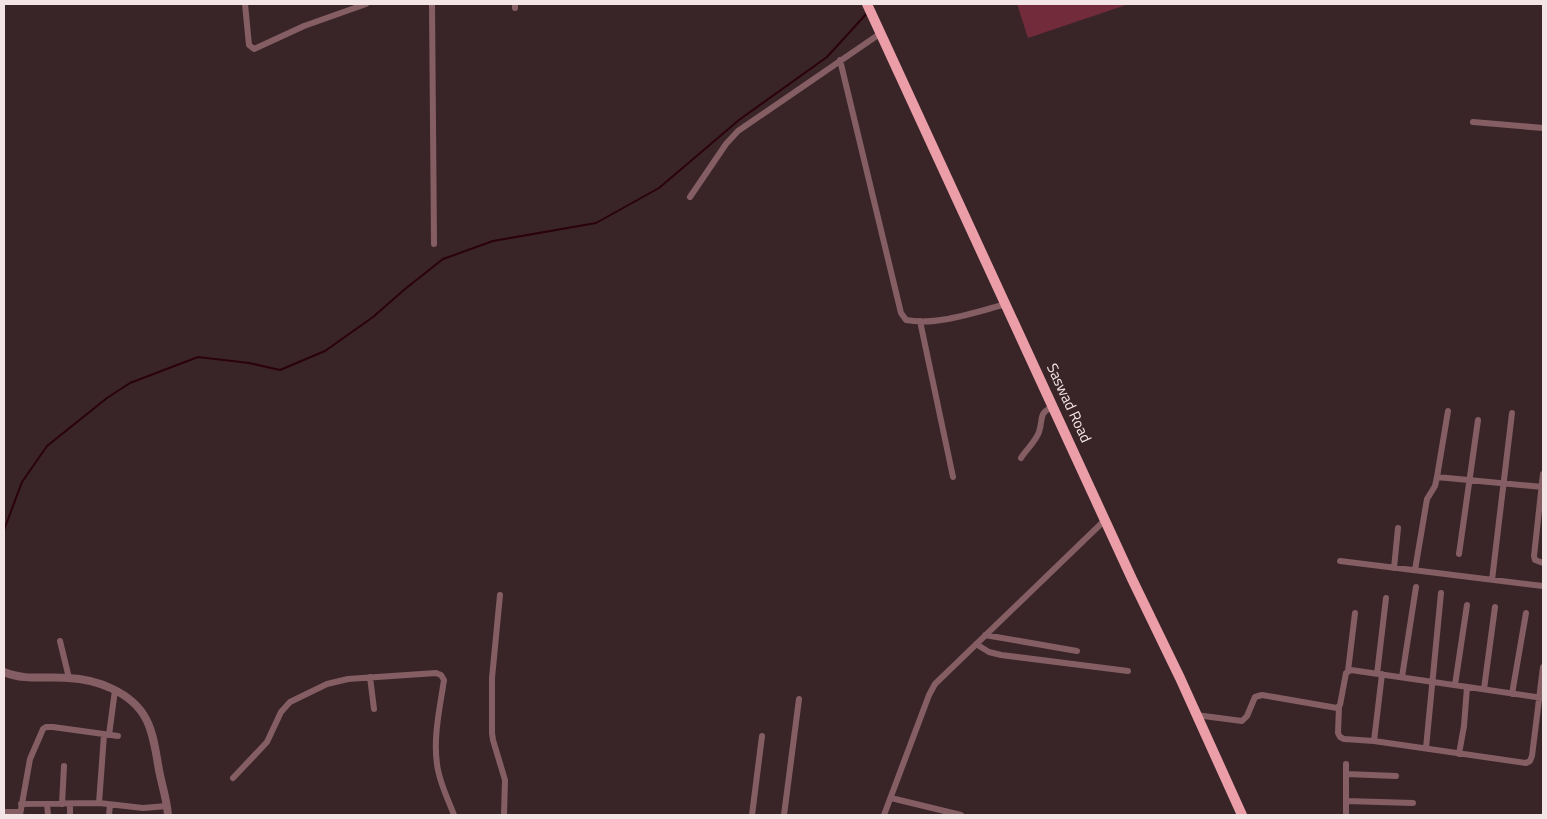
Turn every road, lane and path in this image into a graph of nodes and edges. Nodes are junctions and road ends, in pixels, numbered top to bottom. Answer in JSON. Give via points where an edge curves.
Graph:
{"nodes":[{"id":1,"x":245,"y":4,"type":"edge"},
{"id":2,"x":362,"y":4,"type":"edge"},
{"id":3,"x":432,"y":4,"type":"edge"},
{"id":4,"x":868,"y":4,"type":"edge"},
{"id":5,"x":882,"y":32,"type":"junction"},
{"id":6,"x":840,"y":60,"type":"junction"},
{"id":7,"x":1473,"y":122,"type":"dead end"},
{"id":8,"x":1543,"y":128,"type":"edge"},
{"id":9,"x":690,"y":197,"type":"dead end"},
{"id":10,"x":434,"y":244,"type":"dead end"},
{"id":11,"x":1006,"y":304,"type":"junction"},
{"id":12,"x":920,"y":321,"type":"junction"},
{"id":13,"x":1054,"y":406,"type":"junction"},
{"id":14,"x":1448,"y":411,"type":"dead end"},
{"id":15,"x":1512,"y":413,"type":"dead end"},
{"id":16,"x":1478,"y":420,"type":"dead end"},
{"id":17,"x":1021,"y":458,"type":"dead end"},
{"id":18,"x":1543,"y":474,"type":"edge"},
{"id":19,"x":953,"y":477,"type":"dead end"},
{"id":20,"x":1437,"y":477,"type":"junction"},
{"id":21,"x":1470,"y":481,"type":"junction"},
{"id":22,"x":1503,"y":484,"type":"junction"},
{"id":23,"x":1542,"y":487,"type":"edge"},
{"id":24,"x":1106,"y":519,"type":"junction"},
{"id":25,"x":1398,"y":528,"type":"dead end"},
{"id":26,"x":1460,"y":554,"type":"dead end"},
{"id":27,"x":1340,"y":561,"type":"dead end"},
{"id":28,"x":1543,"y":563,"type":"edge"},
{"id":29,"x":1394,"y":568,"type":"junction"},
{"id":30,"x":1415,"y":570,"type":"junction"},
{"id":31,"x":1492,"y":580,"type":"junction"},
{"id":32,"x":1543,"y":586,"type":"edge"},
{"id":33,"x":1416,"y":587,"type":"dead end"},
{"id":34,"x":1441,"y":593,"type":"dead end"},
{"id":35,"x":500,"y":595,"type":"dead end"},
{"id":36,"x":1386,"y":598,"type":"dead end"},
{"id":37,"x":1467,"y":605,"type":"dead end"},
{"id":38,"x":1495,"y":607,"type":"dead end"},
{"id":39,"x":1355,"y":613,"type":"dead end"},
{"id":40,"x":1526,"y":613,"type":"dead end"},
{"id":41,"x":986,"y":635,"type":"junction"},
{"id":42,"x":60,"y":641,"type":"dead end"},
{"id":43,"x":976,"y":644,"type":"junction"},
{"id":44,"x":1077,"y":651,"type":"dead end"},
{"id":45,"x":1543,"y":667,"type":"edge"},
{"id":46,"x":1128,"y":671,"type":"dead end"},
{"id":47,"x":1348,"y":671,"type":"junction"},
{"id":48,"x":4,"y":672,"type":"edge"},
{"id":49,"x":1379,"y":674,"type":"junction"},
{"id":50,"x":370,"y":677,"type":"junction"},
{"id":51,"x":1402,"y":677,"type":"junction"},
{"id":52,"x":69,"y":678,"type":"junction"},
{"id":53,"x":1433,"y":682,"type":"junction"},
{"id":54,"x":1455,"y":685,"type":"junction"},
{"id":55,"x":1468,"y":687,"type":"junction"},
{"id":56,"x":115,"y":690,"type":"junction"},
{"id":57,"x":1484,"y":690,"type":"junction"},
{"id":58,"x":1512,"y":694,"type":"junction"},
{"id":59,"x":1541,"y":698,"type":"edge"},
{"id":60,"x":799,"y":699,"type":"dead end"},
{"id":61,"x":1339,"y":707,"type":"junction"},
{"id":62,"x":374,"y":709,"type":"dead end"},
{"id":63,"x":1196,"y":715,"type":"junction"},
{"id":64,"x":106,"y":735,"type":"junction"},
{"id":65,"x":118,"y":736,"type":"dead end"},
{"id":66,"x":762,"y":736,"type":"dead end"},
{"id":67,"x":1374,"y":741,"type":"junction"},
{"id":68,"x":1426,"y":748,"type":"junction"},
{"id":69,"x":1459,"y":754,"type":"junction"},
{"id":70,"x":1346,"y":764,"type":"dead end"},
{"id":71,"x":64,"y":766,"type":"dead end"},
{"id":72,"x":1346,"y":774,"type":"junction"},
{"id":73,"x":1396,"y":776,"type":"dead end"},
{"id":74,"x":233,"y":778,"type":"dead end"},
{"id":75,"x":891,"y":798,"type":"junction"},
{"id":76,"x":1346,"y":801,"type":"junction"},
{"id":77,"x":99,"y":803,"type":"junction"},
{"id":78,"x":1413,"y":803,"type":"dead end"},
{"id":79,"x":21,"y":804,"type":"junction"},
{"id":80,"x":47,"y":804,"type":"junction"},
{"id":81,"x":62,"y":804,"type":"junction"},
{"id":82,"x":70,"y":804,"type":"junction"},
{"id":83,"x":110,"y":805,"type":"junction"},
{"id":84,"x":168,"y":806,"type":"junction"},
{"id":85,"x":4,"y":812,"type":"edge"},
{"id":86,"x":20,"y":814,"type":"edge"},
{"id":87,"x":48,"y":815,"type":"edge"},
{"id":88,"x":70,"y":815,"type":"edge"},
{"id":89,"x":109,"y":815,"type":"edge"},
{"id":90,"x":168,"y":815,"type":"edge"},
{"id":91,"x":454,"y":815,"type":"edge"},
{"id":92,"x":504,"y":815,"type":"edge"},
{"id":93,"x":752,"y":815,"type":"edge"},
{"id":94,"x":784,"y":815,"type":"edge"},
{"id":95,"x":884,"y":815,"type":"edge"},
{"id":96,"x":957,"y":815,"type":"edge"},
{"id":97,"x":1242,"y":815,"type":"edge"},
{"id":98,"x":1346,"y":815,"type":"edge"}],
"edges":[{"from":1,"to":2,"type":"street","via":[[247,36],[249,45],[254,49]]},
{"from":3,"to":10,"type":"street"},
{"from":4,"to":5,"type":"highway","name":"Saswad Road"},
{"from":5,"to":6,"type":"street"},
{"from":5,"to":11,"type":"highway","name":"Saswad Road"},
{"from":6,"to":9,"type":"street","via":[[738,131]]},
{"from":6,"to":12,"type":"street","via":[[901,314],[906,320]]},
{"from":7,"to":8,"type":"street"},
{"from":11,"to":12,"type":"street","via":[[968,315]]},
{"from":11,"to":13,"type":"highway","name":"Saswad Road"},
{"from":12,"to":19,"type":"street"},
{"from":13,"to":17,"type":"street","via":[[1042,414],[1039,432]]},
{"from":13,"to":24,"type":"highway","name":"Saswad Road"},
{"from":14,"to":20,"type":"street"},
{"from":15,"to":22,"type":"street"},
{"from":16,"to":21,"type":"street"},
{"from":18,"to":23,"type":"street"},
{"from":20,"to":21,"type":"street"},
{"from":20,"to":30,"type":"street","via":[[1427,499]]},
{"from":21,"to":22,"type":"street"},
{"from":21,"to":26,"type":"street"},
{"from":22,"to":23,"type":"street"},
{"from":22,"to":31,"type":"street"},
{"from":23,"to":28,"type":"street","via":[[1534,556],[1535,560]]},
{"from":24,"to":41,"type":"street"},
{"from":24,"to":63,"type":"highway","name":"Saswad Road"},
{"from":25,"to":29,"type":"street"},
{"from":27,"to":29,"type":"street"},
{"from":29,"to":30,"type":"street"},
{"from":30,"to":31,"type":"street"},
{"from":31,"to":32,"type":"street"},
{"from":33,"to":51,"type":"street"},
{"from":34,"to":53,"type":"street"},
{"from":35,"to":92,"type":"street","via":[[492,678],[492,733],[505,780]]},
{"from":36,"to":49,"type":"street"},
{"from":37,"to":54,"type":"street"},
{"from":38,"to":57,"type":"street"},
{"from":39,"to":47,"type":"street"},
{"from":40,"to":58,"type":"street"},
{"from":41,"to":43,"type":"street"},
{"from":41,"to":44,"type":"street"},
{"from":42,"to":52,"type":"street"},
{"from":43,"to":46,"type":"street","via":[[1002,655]]},
{"from":43,"to":75,"type":"street","via":[[935,684]]},
{"from":45,"to":59,"type":"street"},
{"from":47,"to":49,"type":"street"},
{"from":47,"to":61,"type":"street"},
{"from":48,"to":52,"type":"street","via":[[27,678]]},
{"from":49,"to":51,"type":"street"},
{"from":49,"to":67,"type":"street"},
{"from":50,"to":62,"type":"street"},
{"from":50,"to":74,"type":"street","via":[[348,678],[327,684],[290,702],[281,712],[267,742]]},
{"from":50,"to":91,"type":"street","via":[[418,673],[441,675],[444,680],[436,763]]},
{"from":51,"to":53,"type":"street"},
{"from":52,"to":56,"type":"street"},
{"from":53,"to":54,"type":"street"},
{"from":53,"to":68,"type":"street"},
{"from":54,"to":55,"type":"street"},
{"from":55,"to":57,"type":"street"},
{"from":55,"to":69,"type":"street"},
{"from":56,"to":64,"type":"street"},
{"from":56,"to":84,"type":"street","via":[[140,709],[147,720]]},
{"from":57,"to":58,"type":"street"},
{"from":58,"to":59,"type":"street"},
{"from":59,"to":69,"type":"street","via":[[1530,761],[1519,763]]},
{"from":60,"to":94,"type":"street"},
{"from":61,"to":63,"type":"street","via":[[1262,695],[1255,697],[1242,721]]},
{"from":61,"to":67,"type":"street","via":[[1340,737]]},
{"from":63,"to":97,"type":"highway","name":"Saswad Road"},
{"from":64,"to":65,"type":"street"},
{"from":64,"to":77,"type":"street"},
{"from":64,"to":79,"type":"street","via":[[46,727],[30,759]]},
{"from":66,"to":93,"type":"street"},
{"from":67,"to":68,"type":"street"},
{"from":68,"to":69,"type":"street"},
{"from":70,"to":72,"type":"street"},
{"from":71,"to":81,"type":"street"},
{"from":72,"to":73,"type":"street"},
{"from":72,"to":76,"type":"street"},
{"from":75,"to":95,"type":"street"},
{"from":75,"to":96,"type":"street"},
{"from":76,"to":78,"type":"street"},
{"from":76,"to":98,"type":"street"},
{"from":77,"to":82,"type":"street"},
{"from":77,"to":83,"type":"street"},
{"from":79,"to":80,"type":"street"},
{"from":79,"to":86,"type":"street"},
{"from":80,"to":81,"type":"street"},
{"from":80,"to":87,"type":"street"},
{"from":81,"to":82,"type":"street"},
{"from":82,"to":88,"type":"street"},
{"from":83,"to":84,"type":"street"},
{"from":83,"to":89,"type":"street"},
{"from":84,"to":90,"type":"street"},
{"from":85,"to":86,"type":"street"}]}
